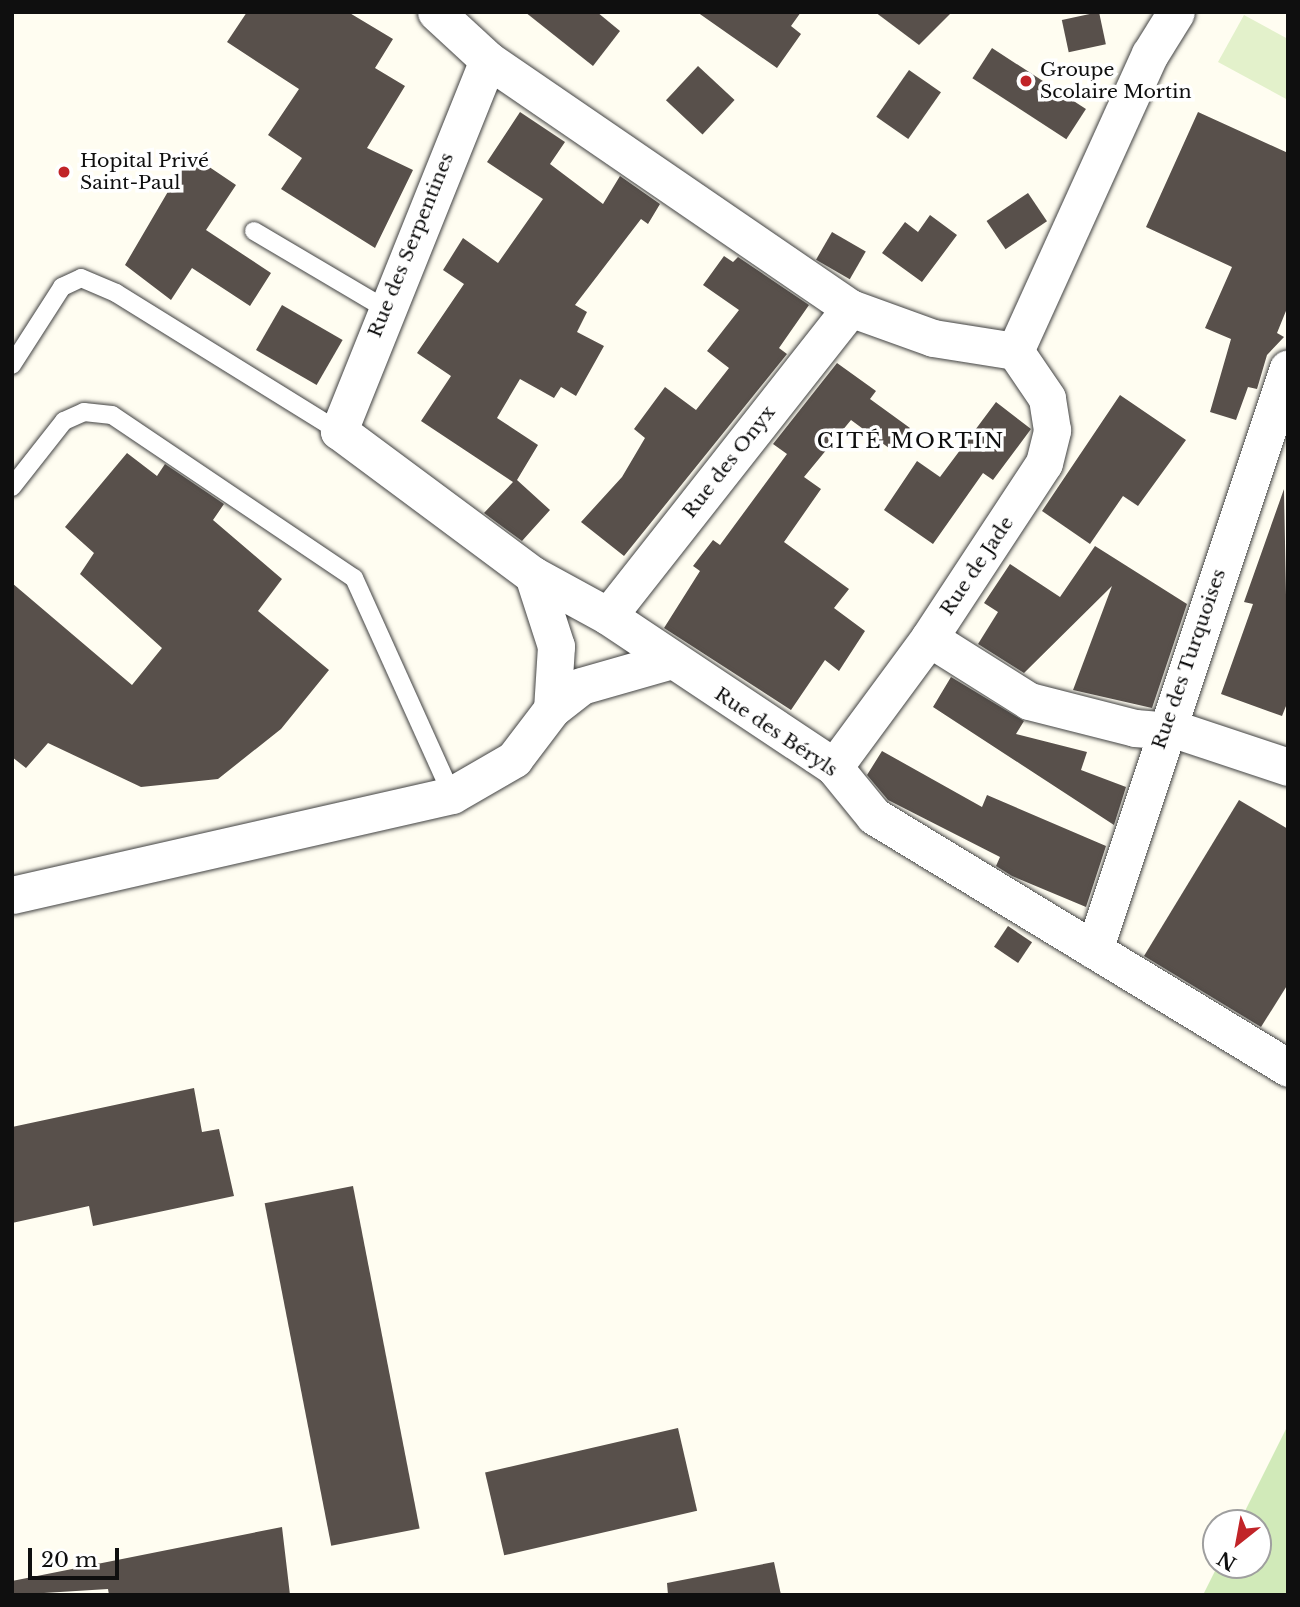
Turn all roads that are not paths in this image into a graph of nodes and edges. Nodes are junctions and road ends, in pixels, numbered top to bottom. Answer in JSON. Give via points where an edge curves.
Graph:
{"nodes":[{"id":1,"x":436,"y":12,"type":"edge"},
{"id":2,"x":1166,"y":16,"type":"edge"},
{"id":3,"x":488,"y":60,"type":"junction"},
{"id":4,"x":254,"y":231,"type":"dead end"},
{"id":5,"x":384,"y":308,"type":"junction"},
{"id":6,"x":850,"y":308,"type":"junction"},
{"id":7,"x":1015,"y":351,"type":"junction"},
{"id":8,"x":12,"y":365,"type":"edge"},
{"id":9,"x":1288,"y":368,"type":"edge"},
{"id":10,"x":339,"y":431,"type":"junction"},
{"id":11,"x":12,"y":487,"type":"edge"},
{"id":12,"x":533,"y":575,"type":"junction"},
{"id":13,"x":608,"y":615,"type":"junction"},
{"id":14,"x":929,"y":638,"type":"junction"},
{"id":15,"x":669,"y":661,"type":"junction"},
{"id":16,"x":552,"y":709,"type":"junction"},
{"id":17,"x":1164,"y":730,"type":"junction"},
{"id":18,"x":834,"y":767,"type":"junction"},
{"id":19,"x":1288,"y":767,"type":"edge"},
{"id":20,"x":452,"y":795,"type":"junction"},
{"id":21,"x":12,"y":895,"type":"edge"},
{"id":22,"x":1094,"y":950,"type":"junction"},
{"id":23,"x":1288,"y":1068,"type":"edge"}],
"edges":[{"from":1,"to":3,"type":"street"},
{"from":2,"to":7,"type":"street"},
{"from":3,"to":5,"type":"street","name":"Rue des Serpentines"},
{"from":3,"to":6,"type":"street"},
{"from":4,"to":5,"type":"lane"},
{"from":5,"to":10,"type":"street","name":"Rue des Serpentines"},
{"from":6,"to":7,"type":"street","via":[[933,338]]},
{"from":6,"to":13,"type":"street","name":"Rue des Onyx"},
{"from":7,"to":14,"type":"street","name":"Rue de Jade","via":[[1046,398],[1050,446],[1036,477]]},
{"from":8,"to":10,"type":"lane","via":[[62,287],[81,278],[116,293]]},
{"from":9,"to":17,"type":"street","name":"Rue des Turquoises"},
{"from":10,"to":12,"type":"street","name":"Rue des Béryls"},
{"from":11,"to":20,"type":"lane","via":[[64,421],[84,412],[112,415],[354,578]]},
{"from":12,"to":13,"type":"street","name":"Rue des Béryls"},
{"from":12,"to":16,"type":"street","via":[[556,646]]},
{"from":13,"to":15,"type":"street","name":"Rue des Béryls"},
{"from":14,"to":17,"type":"street","via":[[1029,701]]},
{"from":14,"to":18,"type":"street","name":"Rue de Jade"},
{"from":15,"to":16,"type":"street","via":[[581,686]]},
{"from":15,"to":18,"type":"street","name":"Rue des Béryls"},
{"from":16,"to":20,"type":"street","via":[[514,759]]},
{"from":17,"to":19,"type":"street"},
{"from":17,"to":22,"type":"street","name":"Rue des Turquoises"},
{"from":18,"to":22,"type":"street","name":"Rue des Béryls","via":[[874,816]]},
{"from":20,"to":21,"type":"street"},
{"from":22,"to":23,"type":"street","name":"Rue des Béryls"}]}
